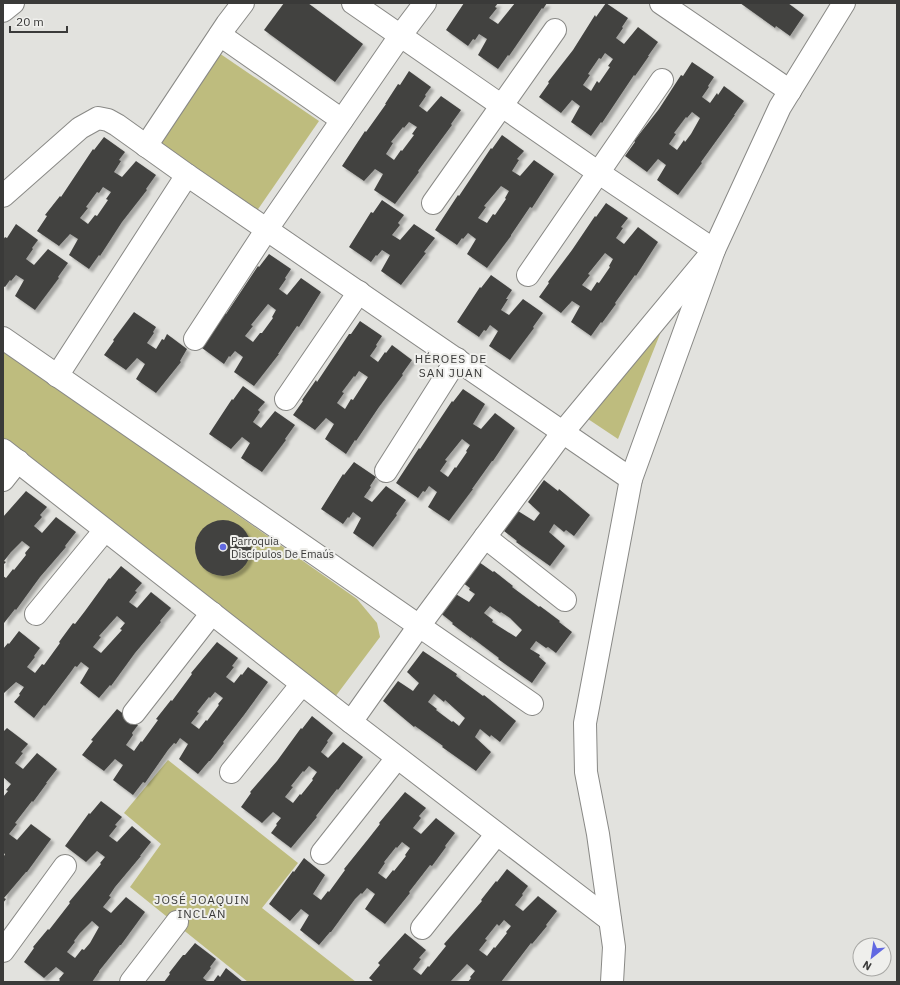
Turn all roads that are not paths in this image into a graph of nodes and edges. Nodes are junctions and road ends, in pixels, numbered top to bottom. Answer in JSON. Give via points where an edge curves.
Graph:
{"nodes":[{"id":1,"x":13,"y":3,"type":"edge"},
{"id":2,"x":243,"y":3,"type":"edge"},
{"id":3,"x":353,"y":3,"type":"edge"},
{"id":4,"x":425,"y":3,"type":"edge"},
{"id":5,"x":661,"y":3,"type":"edge"},
{"id":6,"x":844,"y":3,"type":"edge"},
{"id":7,"x":3,"y":11,"type":"edge"},
{"id":8,"x":555,"y":30,"type":"dead end"},
{"id":9,"x":220,"y":35,"type":"junction"},
{"id":10,"x":400,"y":36,"type":"junction"},
{"id":11,"x":662,"y":80,"type":"dead end"},
{"id":12,"x":790,"y":91,"type":"junction"},
{"id":13,"x":501,"y":104,"type":"junction"},
{"id":14,"x":342,"y":120,"type":"junction"},
{"id":15,"x":146,"y":146,"type":"junction"},
{"id":16,"x":599,"y":173,"type":"junction"},
{"id":17,"x":188,"y":175,"type":"junction"},
{"id":18,"x":3,"y":196,"type":"edge"},
{"id":19,"x":433,"y":203,"type":"dead end"},
{"id":20,"x":267,"y":229,"type":"junction"},
{"id":21,"x":714,"y":250,"type":"junction"},
{"id":22,"x":528,"y":275,"type":"dead end"},
{"id":23,"x":359,"y":292,"type":"junction"},
{"id":24,"x":3,"y":338,"type":"edge"},
{"id":25,"x":195,"y":339,"type":"dead end"},
{"id":26,"x":457,"y":359,"type":"junction"},
{"id":27,"x":57,"y":376,"type":"junction"},
{"id":28,"x":286,"y":400,"type":"dead end"},
{"id":29,"x":563,"y":432,"type":"junction"},
{"id":30,"x":10,"y":456,"type":"edge"},
{"id":31,"x":386,"y":471,"type":"dead end"},
{"id":32,"x":631,"y":478,"type":"junction"},
{"id":33,"x":3,"y":480,"type":"edge"},
{"id":34,"x":105,"y":530,"type":"junction"},
{"id":35,"x":485,"y":537,"type":"junction"},
{"id":36,"x":565,"y":600,"type":"dead end"},
{"id":37,"x":212,"y":613,"type":"junction"},
{"id":38,"x":36,"y":614,"type":"dead end"},
{"id":39,"x":418,"y":626,"type":"junction"},
{"id":40,"x":302,"y":684,"type":"junction"},
{"id":41,"x":532,"y":704,"type":"dead end"},
{"id":42,"x":134,"y":712,"type":"dead end"},
{"id":43,"x":351,"y":722,"type":"junction"},
{"id":44,"x":397,"y":758,"type":"junction"},
{"id":45,"x":231,"y":772,"type":"dead end"},
{"id":46,"x":496,"y":835,"type":"junction"},
{"id":47,"x":322,"y":853,"type":"dead end"},
{"id":48,"x":66,"y":866,"type":"dead end"},
{"id":49,"x":610,"y":920,"type":"junction"},
{"id":50,"x":176,"y":922,"type":"dead end"},
{"id":51,"x":422,"y":928,"type":"dead end"},
{"id":52,"x":3,"y":951,"type":"edge"},
{"id":53,"x":131,"y":982,"type":"edge"},
{"id":54,"x":612,"y":982,"type":"edge"}],
"edges":[{"from":1,"to":7,"type":"street"},
{"from":2,"to":9,"type":"street"},
{"from":3,"to":10,"type":"street"},
{"from":4,"to":10,"type":"street"},
{"from":5,"to":12,"type":"street"},
{"from":6,"to":12,"type":"street"},
{"from":8,"to":13,"type":"street"},
{"from":9,"to":14,"type":"street"},
{"from":9,"to":15,"type":"street"},
{"from":10,"to":13,"type":"street"},
{"from":10,"to":14,"type":"street"},
{"from":11,"to":16,"type":"street"},
{"from":12,"to":21,"type":"street","via":[[780,107]]},
{"from":13,"to":16,"type":"street"},
{"from":13,"to":19,"type":"street"},
{"from":14,"to":20,"type":"street"},
{"from":15,"to":17,"type":"street"},
{"from":15,"to":18,"type":"street","via":[[117,125],[98,118],[80,128]]},
{"from":16,"to":21,"type":"street"},
{"from":16,"to":22,"type":"street"},
{"from":17,"to":20,"type":"street"},
{"from":17,"to":27,"type":"street"},
{"from":20,"to":23,"type":"street"},
{"from":20,"to":25,"type":"street"},
{"from":21,"to":29,"type":"street"},
{"from":21,"to":32,"type":"street"},
{"from":23,"to":26,"type":"street"},
{"from":23,"to":28,"type":"street"},
{"from":24,"to":27,"type":"street"},
{"from":26,"to":29,"type":"street"},
{"from":26,"to":31,"type":"street"},
{"from":27,"to":39,"type":"street"},
{"from":29,"to":32,"type":"street"},
{"from":29,"to":35,"type":"street"},
{"from":30,"to":33,"type":"street"},
{"from":30,"to":34,"type":"street"},
{"from":32,"to":49,"type":"street","via":[[585,723],[586,772]]},
{"from":34,"to":37,"type":"street"},
{"from":34,"to":38,"type":"street"},
{"from":35,"to":36,"type":"street"},
{"from":35,"to":39,"type":"street"},
{"from":37,"to":40,"type":"street"},
{"from":37,"to":42,"type":"street"},
{"from":39,"to":41,"type":"street"},
{"from":39,"to":43,"type":"street"},
{"from":40,"to":43,"type":"street"},
{"from":40,"to":45,"type":"street"},
{"from":43,"to":44,"type":"street"},
{"from":44,"to":46,"type":"street"},
{"from":44,"to":47,"type":"street"},
{"from":46,"to":49,"type":"street"},
{"from":46,"to":51,"type":"street"},
{"from":48,"to":52,"type":"street"},
{"from":49,"to":54,"type":"street","via":[[614,947]]},
{"from":50,"to":53,"type":"street"}]}
